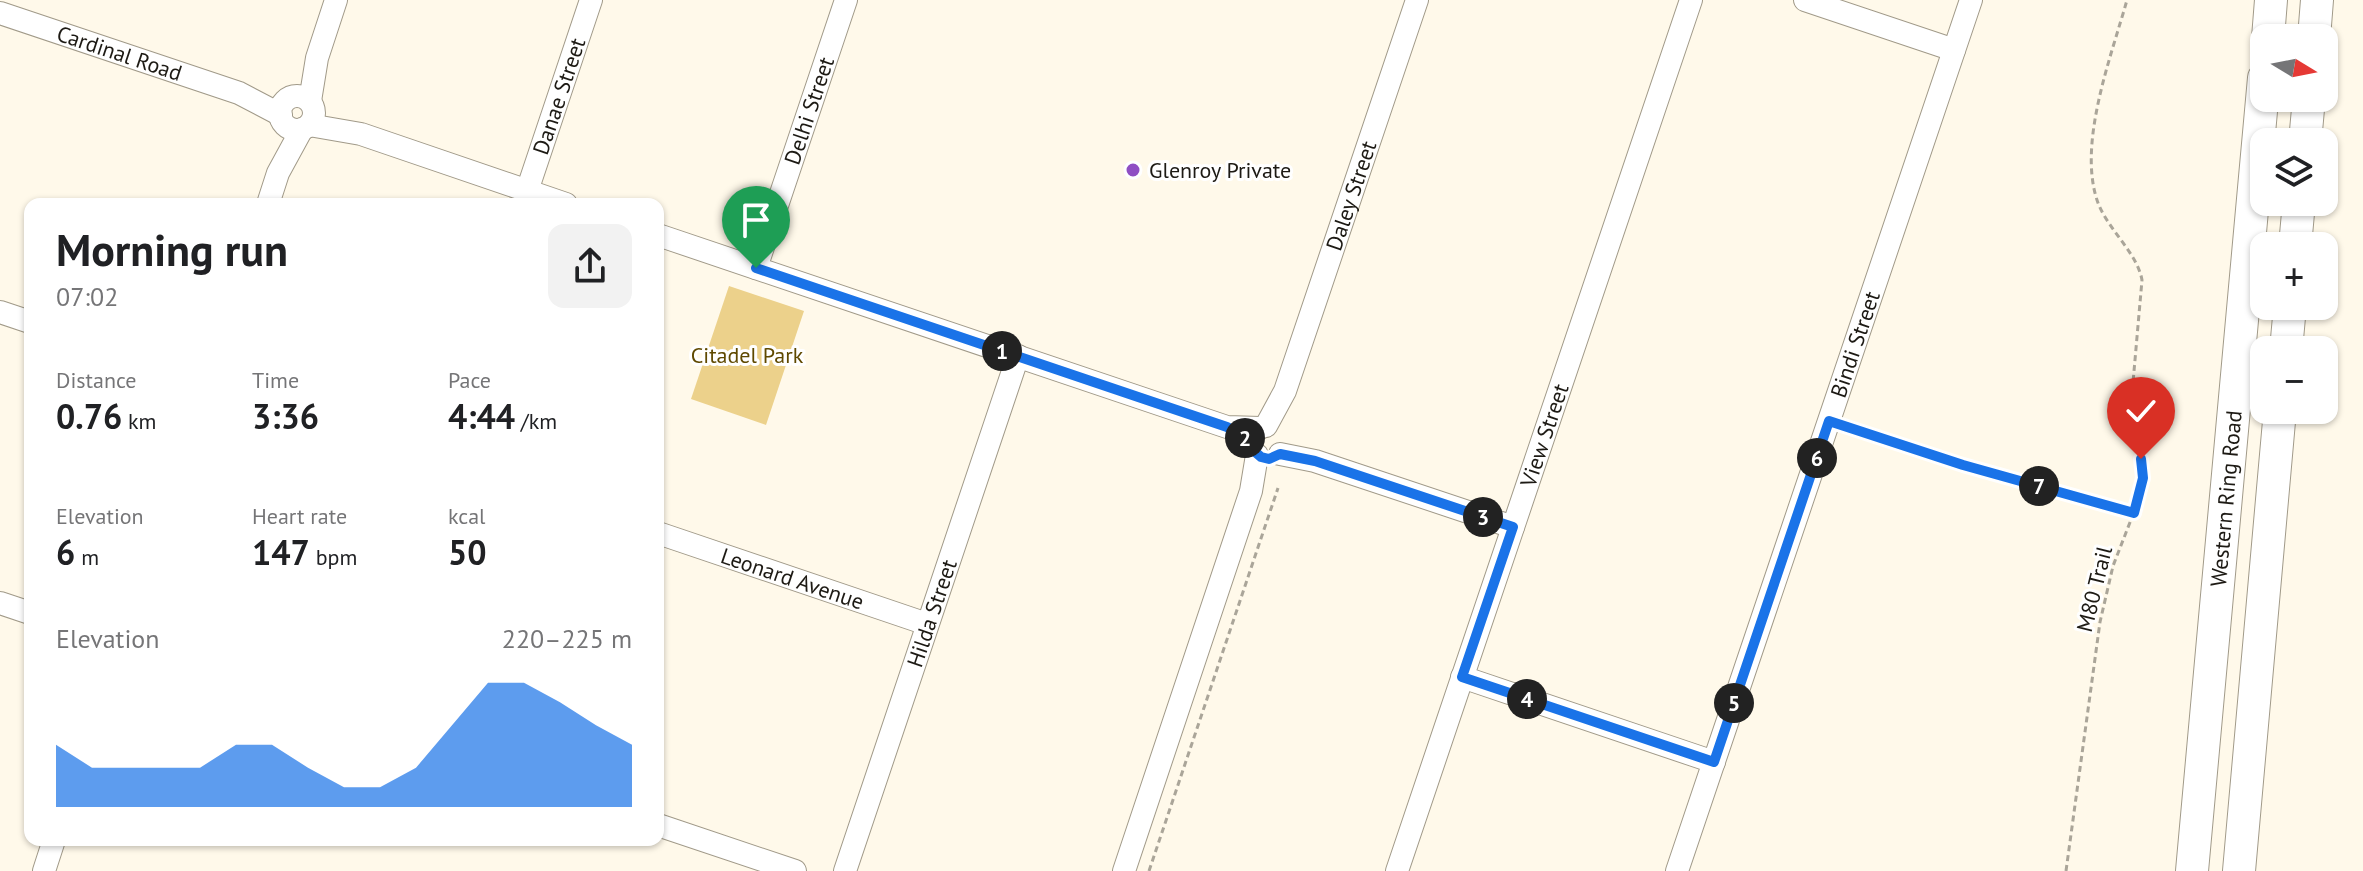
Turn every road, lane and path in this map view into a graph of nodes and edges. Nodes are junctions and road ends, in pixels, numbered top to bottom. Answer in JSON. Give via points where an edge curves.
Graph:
{"nodes":[{"id":1,"x":336,"y":0,"type":"edge"},
{"id":2,"x":591,"y":0,"type":"edge"},
{"id":3,"x":846,"y":0,"type":"edge"},
{"id":4,"x":1417,"y":0,"type":"edge"},
{"id":5,"x":1691,"y":0,"type":"edge"},
{"id":6,"x":1805,"y":0,"type":"edge"},
{"id":7,"x":1971,"y":0,"type":"edge"},
{"id":8,"x":2127,"y":0,"type":"edge"},
{"id":9,"x":2271,"y":0,"type":"edge"},
{"id":10,"x":2317,"y":0,"type":"edge"},
{"id":11,"x":0,"y":13,"type":"edge"},
{"id":12,"x":2269,"y":24,"type":"edge"},
{"id":13,"x":2315,"y":24,"type":"edge"},
{"id":14,"x":1954,"y":50,"type":"junction"},
{"id":15,"x":298,"y":112,"type":"junction"},
{"id":16,"x":2261,"y":112,"type":"edge"},
{"id":17,"x":527,"y":191,"type":"junction"},
{"id":18,"x":270,"y":198,"type":"edge"},
{"id":19,"x":548,"y":198,"type":"edge"},
{"id":20,"x":664,"y":237,"type":"edge"},
{"id":21,"x":756,"y":268,"type":"junction"},
{"id":22,"x":0,"y":312,"type":"edge"},
{"id":23,"x":24,"y":320,"type":"edge"},
{"id":24,"x":1018,"y":356,"type":"junction"},
{"id":25,"x":1829,"y":421,"type":"junction"},
{"id":26,"x":2279,"y":424,"type":"edge"},
{"id":27,"x":1269,"y":443,"type":"junction"},
{"id":28,"x":1278,"y":488,"type":"dead end"},
{"id":29,"x":2134,"y":513,"type":"junction"},
{"id":30,"x":1513,"y":527,"type":"junction"},
{"id":31,"x":664,"y":535,"type":"edge"},
{"id":32,"x":0,"y":603,"type":"edge"},
{"id":33,"x":24,"y":611,"type":"edge"},
{"id":34,"x":927,"y":624,"type":"junction"},
{"id":35,"x":1462,"y":677,"type":"junction"},
{"id":36,"x":1714,"y":762,"type":"junction"},
{"id":37,"x":664,"y":827,"type":"edge"},
{"id":38,"x":52,"y":846,"type":"edge"},
{"id":39,"x":44,"y":871,"type":"edge"},
{"id":40,"x":795,"y":871,"type":"edge"},
{"id":41,"x":845,"y":871,"type":"edge"},
{"id":42,"x":1124,"y":871,"type":"edge"},
{"id":43,"x":1149,"y":871,"type":"edge"},
{"id":44,"x":1397,"y":871,"type":"edge"},
{"id":45,"x":1677,"y":871,"type":"edge"},
{"id":46,"x":2066,"y":871,"type":"edge"},
{"id":47,"x":2192,"y":871,"type":"edge"},
{"id":48,"x":2239,"y":871,"type":"edge"}],
"edges":[{"from":1,"to":15,"type":"street"},
{"from":2,"to":17,"type":"street","name":"Danae Street"},
{"from":3,"to":21,"type":"street","name":"Delhi Street"},
{"from":4,"to":27,"type":"street","name":"Daley Street"},
{"from":5,"to":30,"type":"street","name":"View Street"},
{"from":6,"to":14,"type":"street"},
{"from":7,"to":14,"type":"street","name":"Bindi Street"},
{"from":8,"to":29,"type":"path","name":"M80 Trail","via":[[2097,116],[2092,178],[2108,224],[2141,272],[2132,394],[2143,478]]},
{"from":9,"to":12,"type":"highway"},
{"from":10,"to":13,"type":"highway"},
{"from":11,"to":15,"type":"street","name":"Cardinal Road"},
{"from":14,"to":25,"type":"street","name":"Bindi Street"},
{"from":15,"to":17,"type":"street","name":"Cardinal Road"},
{"from":15,"to":18,"type":"street"},
{"from":16,"to":47,"type":"highway","name":"Western Ring Road"},
{"from":17,"to":19,"type":"street","name":"Cardinal Road"},
{"from":20,"to":21,"type":"street"},
{"from":21,"to":24,"type":"street"},
{"from":22,"to":23,"type":"street"},
{"from":24,"to":27,"type":"street"},
{"from":24,"to":34,"type":"street","name":"Hilda Street"},
{"from":25,"to":29,"type":"path"},
{"from":25,"to":36,"type":"street","name":"Bindi Street"},
{"from":26,"to":48,"type":"highway","name":"Western Ring Road"},
{"from":27,"to":30,"type":"street"},
{"from":27,"to":42,"type":"street","name":"Daley Street"},
{"from":28,"to":43,"type":"path"},
{"from":29,"to":46,"type":"path","name":"M80 Trail","via":[[2113,566],[2100,622]]},
{"from":30,"to":35,"type":"street","name":"View Street"},
{"from":31,"to":34,"type":"street","name":"Leonard Avenue"},
{"from":32,"to":33,"type":"street"},
{"from":34,"to":41,"type":"street","name":"Hilda Street"},
{"from":35,"to":36,"type":"street"},
{"from":35,"to":44,"type":"street","name":"View Street"},
{"from":36,"to":45,"type":"street","name":"Bindi Street"},
{"from":37,"to":40,"type":"street"},
{"from":38,"to":39,"type":"street"}]}
